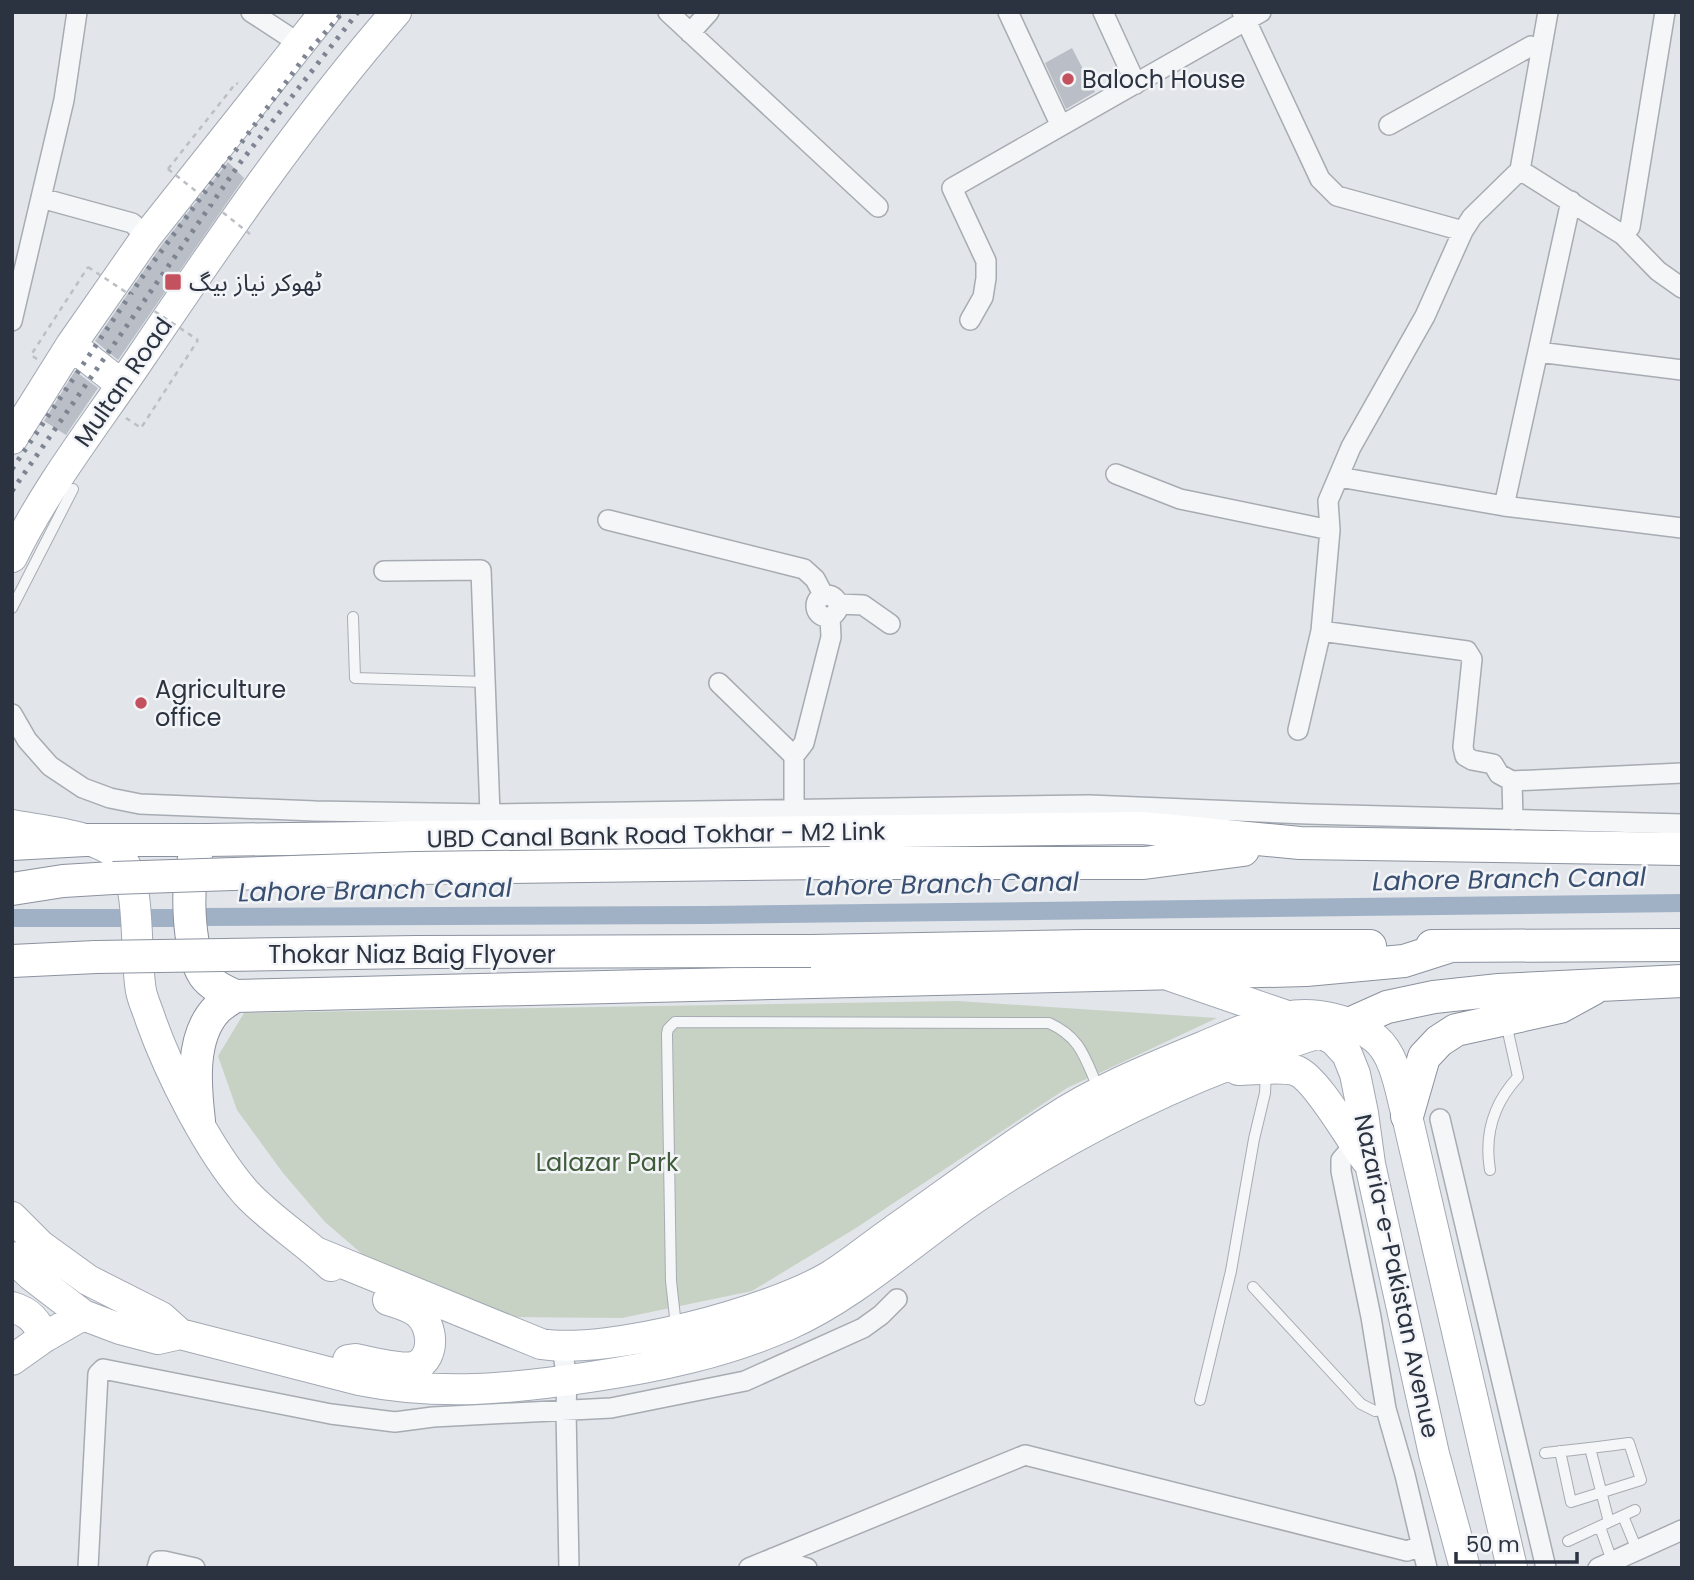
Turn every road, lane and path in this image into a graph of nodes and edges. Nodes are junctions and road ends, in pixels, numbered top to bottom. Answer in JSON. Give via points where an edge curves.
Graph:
{"nodes":[{"id":1,"x":76,"y":12,"type":"edge"},
{"id":2,"x":251,"y":12,"type":"edge"},
{"id":3,"x":325,"y":12,"type":"edge"},
{"id":4,"x":396,"y":12,"type":"edge"},
{"id":5,"x":668,"y":12,"type":"edge"},
{"id":6,"x":709,"y":12,"type":"edge"},
{"id":7,"x":1008,"y":12,"type":"edge"},
{"id":8,"x":1102,"y":12,"type":"edge"},
{"id":9,"x":1548,"y":12,"type":"edge"},
{"id":10,"x":1665,"y":12,"type":"edge"},
{"id":11,"x":1250,"y":15,"type":"edge"},
{"id":12,"x":690,"y":33,"type":"junction"},
{"id":13,"x":300,"y":44,"type":"junction"},
{"id":14,"x":1541,"y":49,"type":"junction"},
{"id":15,"x":1136,"y":85,"type":"junction"},
{"id":16,"x":214,"y":110,"type":"dead end"},
{"id":17,"x":1389,"y":125,"type":"dead end"},
{"id":18,"x":1061,"y":126,"type":"junction"},
{"id":19,"x":1520,"y":170,"type":"junction"},
{"id":20,"x":41,"y":198,"type":"junction"},
{"id":21,"x":1571,"y":201,"type":"junction"},
{"id":22,"x":878,"y":207,"type":"dead end"},
{"id":23,"x":1463,"y":231,"type":"junction"},
{"id":24,"x":250,"y":234,"type":"dead end"},
{"id":25,"x":1623,"y":235,"type":"junction"},
{"id":26,"x":147,"y":236,"type":"junction"},
{"id":27,"x":1682,"y":288,"type":"edge"},
{"id":28,"x":970,"y":320,"type":"dead end"},
{"id":29,"x":12,"y":321,"type":"edge"},
{"id":30,"x":39,"y":341,"type":"dead end"},
{"id":31,"x":71,"y":345,"type":"junction"},
{"id":32,"x":1538,"y":352,"type":"junction"},
{"id":33,"x":1682,"y":370,"type":"edge"},
{"id":34,"x":115,"y":395,"type":"junction"},
{"id":35,"x":12,"y":439,"type":"edge"},
{"id":36,"x":1116,"y":474,"type":"dead end"},
{"id":37,"x":1339,"y":477,"type":"junction"},
{"id":38,"x":73,"y":489,"type":"dead end"},
{"id":39,"x":1504,"y":506,"type":"junction"},
{"id":40,"x":608,"y":520,"type":"dead end"},
{"id":41,"x":1682,"y":528,"type":"edge"},
{"id":42,"x":1331,"y":530,"type":"junction"},
{"id":43,"x":27,"y":544,"type":"edge"},
{"id":44,"x":384,"y":572,"type":"dead end"},
{"id":45,"x":831,"y":606,"type":"junction"},
{"id":46,"x":12,"y":608,"type":"edge"},
{"id":47,"x":354,"y":617,"type":"dead end"},
{"id":48,"x":890,"y":624,"type":"dead end"},
{"id":49,"x":1321,"y":631,"type":"junction"},
{"id":50,"x":486,"y":682,"type":"junction"},
{"id":51,"x":719,"y":684,"type":"dead end"},
{"id":52,"x":12,"y":714,"type":"edge"},
{"id":53,"x":1298,"y":730,"type":"dead end"},
{"id":54,"x":794,"y":756,"type":"junction"},
{"id":55,"x":1682,"y":774,"type":"edge"},
{"id":56,"x":1512,"y":781,"type":"junction"},
{"id":57,"x":794,"y":809,"type":"junction"},
{"id":58,"x":490,"y":814,"type":"junction"},
{"id":59,"x":1513,"y":820,"type":"junction"},
{"id":60,"x":1682,"y":824,"type":"edge"},
{"id":61,"x":12,"y":825,"type":"edge"},
{"id":62,"x":85,"y":840,"type":"junction"},
{"id":63,"x":206,"y":841,"type":"junction"},
{"id":64,"x":1300,"y":843,"type":"junction"},
{"id":65,"x":12,"y":844,"type":"edge"},
{"id":66,"x":1682,"y":849,"type":"edge"},
{"id":67,"x":12,"y":889,"type":"edge"},
{"id":68,"x":1682,"y":945,"type":"edge"},
{"id":69,"x":1085,"y":946,"type":"junction"},
{"id":70,"x":1451,"y":946,"type":"junction"},
{"id":71,"x":12,"y":961,"type":"edge"},
{"id":72,"x":1166,"y":974,"type":"junction"},
{"id":73,"x":1682,"y":981,"type":"edge"},
{"id":74,"x":1604,"y":983,"type":"junction"},
{"id":75,"x":235,"y":996,"type":"junction"},
{"id":76,"x":1287,"y":1016,"type":"junction"},
{"id":77,"x":1505,"y":1019,"type":"junction"},
{"id":78,"x":1335,"y":1028,"type":"junction"},
{"id":79,"x":1216,"y":1070,"type":"junction"},
{"id":80,"x":1266,"y":1070,"type":"junction"},
{"id":81,"x":1100,"y":1094,"type":"junction"},
{"id":82,"x":1407,"y":1116,"type":"junction"},
{"id":83,"x":1440,"y":1119,"type":"dead end"},
{"id":84,"x":199,"y":1121,"type":"junction"},
{"id":85,"x":1362,"y":1154,"type":"junction"},
{"id":86,"x":1490,"y":1170,"type":"dead end"},
{"id":87,"x":12,"y":1217,"type":"edge"},
{"id":88,"x":318,"y":1253,"type":"junction"},
{"id":89,"x":12,"y":1257,"type":"edge"},
{"id":90,"x":1253,"y":1287,"type":"dead end"},
{"id":91,"x":897,"y":1299,"type":"dead end"},
{"id":92,"x":12,"y":1307,"type":"edge"},
{"id":93,"x":83,"y":1315,"type":"junction"},
{"id":94,"x":676,"y":1329,"type":"junction"},
{"id":95,"x":180,"y":1334,"type":"junction"},
{"id":96,"x":43,"y":1338,"type":"junction"},
{"id":97,"x":562,"y":1347,"type":"junction"},
{"id":98,"x":12,"y":1360,"type":"edge"},
{"id":99,"x":306,"y":1366,"type":"junction"},
{"id":100,"x":567,"y":1380,"type":"junction"},
{"id":101,"x":1200,"y":1400,"type":"dead end"},
{"id":102,"x":1386,"y":1409,"type":"junction"},
{"id":103,"x":566,"y":1410,"type":"junction"},
{"id":104,"x":1590,"y":1448,"type":"junction"},
{"id":105,"x":1560,"y":1451,"type":"junction"},
{"id":106,"x":1545,"y":1453,"type":"dead end"},
{"id":107,"x":1601,"y":1492,"type":"junction"},
{"id":108,"x":1635,"y":1510,"type":"dead end"},
{"id":109,"x":1623,"y":1516,"type":"junction"},
{"id":110,"x":1604,"y":1524,"type":"junction"},
{"id":111,"x":1682,"y":1530,"type":"edge"},
{"id":112,"x":1568,"y":1541,"type":"dead end"},
{"id":113,"x":1422,"y":1546,"type":"junction"},
{"id":114,"x":1637,"y":1550,"type":"junction"},
{"id":115,"x":772,"y":1558,"type":"junction"},
{"id":116,"x":1605,"y":1565,"type":"edge"},
{"id":117,"x":88,"y":1568,"type":"edge"},
{"id":118,"x":157,"y":1568,"type":"edge"},
{"id":119,"x":195,"y":1568,"type":"edge"},
{"id":120,"x":569,"y":1568,"type":"edge"},
{"id":121,"x":749,"y":1568,"type":"edge"},
{"id":122,"x":807,"y":1568,"type":"edge"},
{"id":123,"x":1427,"y":1568,"type":"edge"},
{"id":124,"x":1465,"y":1568,"type":"edge"},
{"id":125,"x":1512,"y":1568,"type":"edge"},
{"id":126,"x":1546,"y":1568,"type":"edge"}],
"edges":[{"from":1,"to":20,"type":"street","via":[[64,100]]},
{"from":2,"to":13,"type":"street"},
{"from":3,"to":13,"type":"main road"},
{"from":4,"to":34,"type":"main road","name":"Multan Road","via":[[232,223]]},
{"from":5,"to":12,"type":"street"},
{"from":6,"to":12,"type":"street"},
{"from":7,"to":18,"type":"street"},
{"from":8,"to":15,"type":"street"},
{"from":9,"to":14,"type":"street"},
{"from":10,"to":25,"type":"street","via":[[1630,227]]},
{"from":11,"to":15,"type":"street"},
{"from":11,"to":23,"type":"street","via":[[1320,179],[1337,196]]},
{"from":12,"to":22,"type":"street"},
{"from":13,"to":26,"type":"main road"},
{"from":14,"to":17,"type":"street","via":[[1531,46]]},
{"from":14,"to":19,"type":"street"},
{"from":15,"to":18,"type":"street"},
{"from":16,"to":24,"type":"path","bridge":true,"via":[[168,169]]},
{"from":18,"to":28,"type":"street","via":[[952,188],[986,261],[982,297]]},
{"from":19,"to":21,"type":"street"},
{"from":19,"to":23,"type":"street"},
{"from":20,"to":26,"type":"street","via":[[132,223]]},
{"from":20,"to":29,"type":"street"},
{"from":21,"to":25,"type":"street"},
{"from":21,"to":32,"type":"street"},
{"from":23,"to":37,"type":"street","via":[[1425,316],[1351,447]]},
{"from":25,"to":27,"type":"street"},
{"from":26,"to":31,"type":"main road"},
{"from":30,"to":34,"type":"path","bridge":true,"via":[[88,267],[198,341],[141,428]]},
{"from":31,"to":34,"type":"main road"},
{"from":31,"to":35,"type":"main road"},
{"from":32,"to":33,"type":"street"},
{"from":32,"to":39,"type":"street"},
{"from":34,"to":43,"type":"main road","name":"Multan Road","via":[[60,471]]},
{"from":36,"to":42,"type":"street","via":[[1180,499]]},
{"from":37,"to":39,"type":"street"},
{"from":37,"to":42,"type":"street","via":[[1328,501]]},
{"from":38,"to":43,"type":"lane"},
{"from":39,"to":41,"type":"street"},
{"from":40,"to":45,"type":"street","via":[[804,569]]},
{"from":42,"to":49,"type":"street"},
{"from":43,"to":46,"type":"lane"},
{"from":44,"to":50,"type":"street","via":[[481,570]]},
{"from":45,"to":48,"type":"street","via":[[867,607]]},
{"from":45,"to":54,"type":"street","via":[[831,637],[804,743]]},
{"from":47,"to":50,"type":"lane","via":[[355,678]]},
{"from":49,"to":53,"type":"street"},
{"from":49,"to":56,"type":"street","via":[[1466,651],[1472,659],[1465,756],[1493,764]]},
{"from":50,"to":58,"type":"street"},
{"from":51,"to":54,"type":"street"},
{"from":52,"to":58,"type":"street","via":[[50,766],[83,788],[110,798],[140,804]]},
{"from":54,"to":57,"type":"street"},
{"from":55,"to":56,"type":"street"},
{"from":56,"to":59,"type":"street"},
{"from":57,"to":58,"type":"street"},
{"from":57,"to":59,"type":"street","via":[[1089,805]]},
{"from":59,"to":60,"type":"street"},
{"from":61,"to":62,"type":"main road"},
{"from":62,"to":63,"type":"highway","name":"UBD Canal Bank Road Tokhar - M2 Link"},
{"from":62,"to":65,"type":"highway","name":"UBD Canal Bank Road Tokhar - M2 Link"},
{"from":62,"to":84,"type":"main road","bridge":true,"via":[[112,851],[127,867],[141,992],[158,1042]]},
{"from":63,"to":64,"type":"highway","name":"UBD Canal Bank Road Tokhar - M2 Link","via":[[1142,828]]},
{"from":63,"to":75,"type":"highway","via":[[196,852],[190,881],[193,943],[203,974]]},
{"from":64,"to":66,"type":"highway"},
{"from":64,"to":67,"type":"highway","bridge":true,"via":[[1144,863],[402,869],[76,880]]},
{"from":68,"to":70,"type":"highway","name":"Thokar Niaz Baig Flyover"},
{"from":69,"to":70,"type":"highway","name":"Thokar Niaz Baig Flyover"},
{"from":69,"to":71,"type":"highway","name":"Thokar Niaz Baig Flyover","bridge":true},
{"from":69,"to":72,"type":"main road"},
{"from":70,"to":72,"type":"highway","via":[[1404,961],[1306,970]]},
{"from":72,"to":75,"type":"highway"},
{"from":72,"to":76,"type":"main road"},
{"from":73,"to":74,"type":"highway"},
{"from":74,"to":77,"type":"highway","via":[[1560,1007]]},
{"from":74,"to":78,"type":"highway","via":[[1434,997],[1387,1007]]},
{"from":75,"to":84,"type":"highway","via":[[217,1009],[200,1044],[194,1082]]},
{"from":76,"to":78,"type":"main road","via":[[1323,1017]]},
{"from":76,"to":81,"type":"main road","via":[[1136,1074]]},
{"from":77,"to":82,"type":"highway","via":[[1456,1030],[1439,1041],[1424,1057]]},
{"from":77,"to":86,"type":"lane","via":[[1518,1077],[1494,1111],[1488,1134]]},
{"from":78,"to":79,"type":"main road"},
{"from":78,"to":82,"type":"main road","name":"Nazaria-e-Pakistan Avenue","via":[[1375,1038],[1387,1050]]},
{"from":78,"to":85,"type":"main road","name":"Nazaria-e-Pakistan Avenue","via":[[1355,1074],[1363,1112]]},
{"from":79,"to":80,"type":"main road"},
{"from":79,"to":100,"type":"main road","via":[[1110,1118],[1048,1153],[791,1324],[750,1341],[654,1368]]},
{"from":80,"to":85,"type":"main road","via":[[1298,1072],[1315,1086]]},
{"from":80,"to":101,"type":"lane","via":[[1231,1271]]},
{"from":81,"to":94,"type":"main road","via":[[1052,1119],[829,1276],[786,1297]]},
{"from":81,"to":94,"type":"lane","via":[[1079,1045],[1066,1031],[1049,1023],[675,1022],[667,1034],[671,1281]]},
{"from":82,"to":125,"type":"main road","name":"Nazaria-e-Pakistan Avenue"},
{"from":83,"to":126,"type":"street"},
{"from":84,"to":88,"type":"main road","via":[[246,1193]]},
{"from":85,"to":102,"type":"street","via":[[1341,1160],[1341,1171]]},
{"from":85,"to":124,"type":"main road","name":"Nazaria-e-Pakistan Avenue"},
{"from":87,"to":95,"type":"main road","via":[[41,1246],[89,1280],[161,1317]]},
{"from":88,"to":97,"type":"main road","via":[[519,1337]]},
{"from":88,"to":99,"type":"main road","via":[[352,1286],[418,1312],[430,1339],[426,1357],[414,1367],[355,1359]]},
{"from":89,"to":93,"type":"main road"},
{"from":90,"to":102,"type":"lane","via":[[1361,1404],[1376,1411]]},
{"from":91,"to":103,"type":"street","via":[[863,1328],[744,1381],[611,1408]]},
{"from":92,"to":96,"type":"main road","via":[[32,1317]]},
{"from":93,"to":95,"type":"main road","via":[[158,1339]]},
{"from":93,"to":96,"type":"main road"},
{"from":94,"to":97,"type":"main road","via":[[591,1346]]},
{"from":95,"to":99,"type":"main road"},
{"from":96,"to":98,"type":"main road"},
{"from":97,"to":100,"type":"street"},
{"from":99,"to":100,"type":"main road","via":[[388,1386],[441,1391]]},
{"from":100,"to":103,"type":"street"},
{"from":102,"to":113,"type":"street"},
{"from":103,"to":117,"type":"street","via":[[395,1422],[331,1414],[103,1369],[98,1374]]},
{"from":103,"to":120,"type":"street"},
{"from":104,"to":105,"type":"lane"},
{"from":104,"to":107,"type":"lane"},
{"from":104,"to":107,"type":"lane","via":[[1629,1443],[1641,1480]]},
{"from":105,"to":106,"type":"lane"},
{"from":105,"to":107,"type":"lane","via":[[1570,1502]]},
{"from":107,"to":110,"type":"lane"},
{"from":108,"to":109,"type":"lane"},
{"from":109,"to":110,"type":"lane"},
{"from":109,"to":114,"type":"lane"},
{"from":110,"to":112,"type":"lane"},
{"from":110,"to":116,"type":"lane"},
{"from":111,"to":114,"type":"street"},
{"from":113,"to":115,"type":"street","via":[[1407,1551],[1025,1455]]},
{"from":113,"to":123,"type":"street"},
{"from":114,"to":116,"type":"street"},
{"from":115,"to":121,"type":"street"},
{"from":115,"to":122,"type":"street"},
{"from":118,"to":119,"type":"street","via":[[159,1561]]}]}
